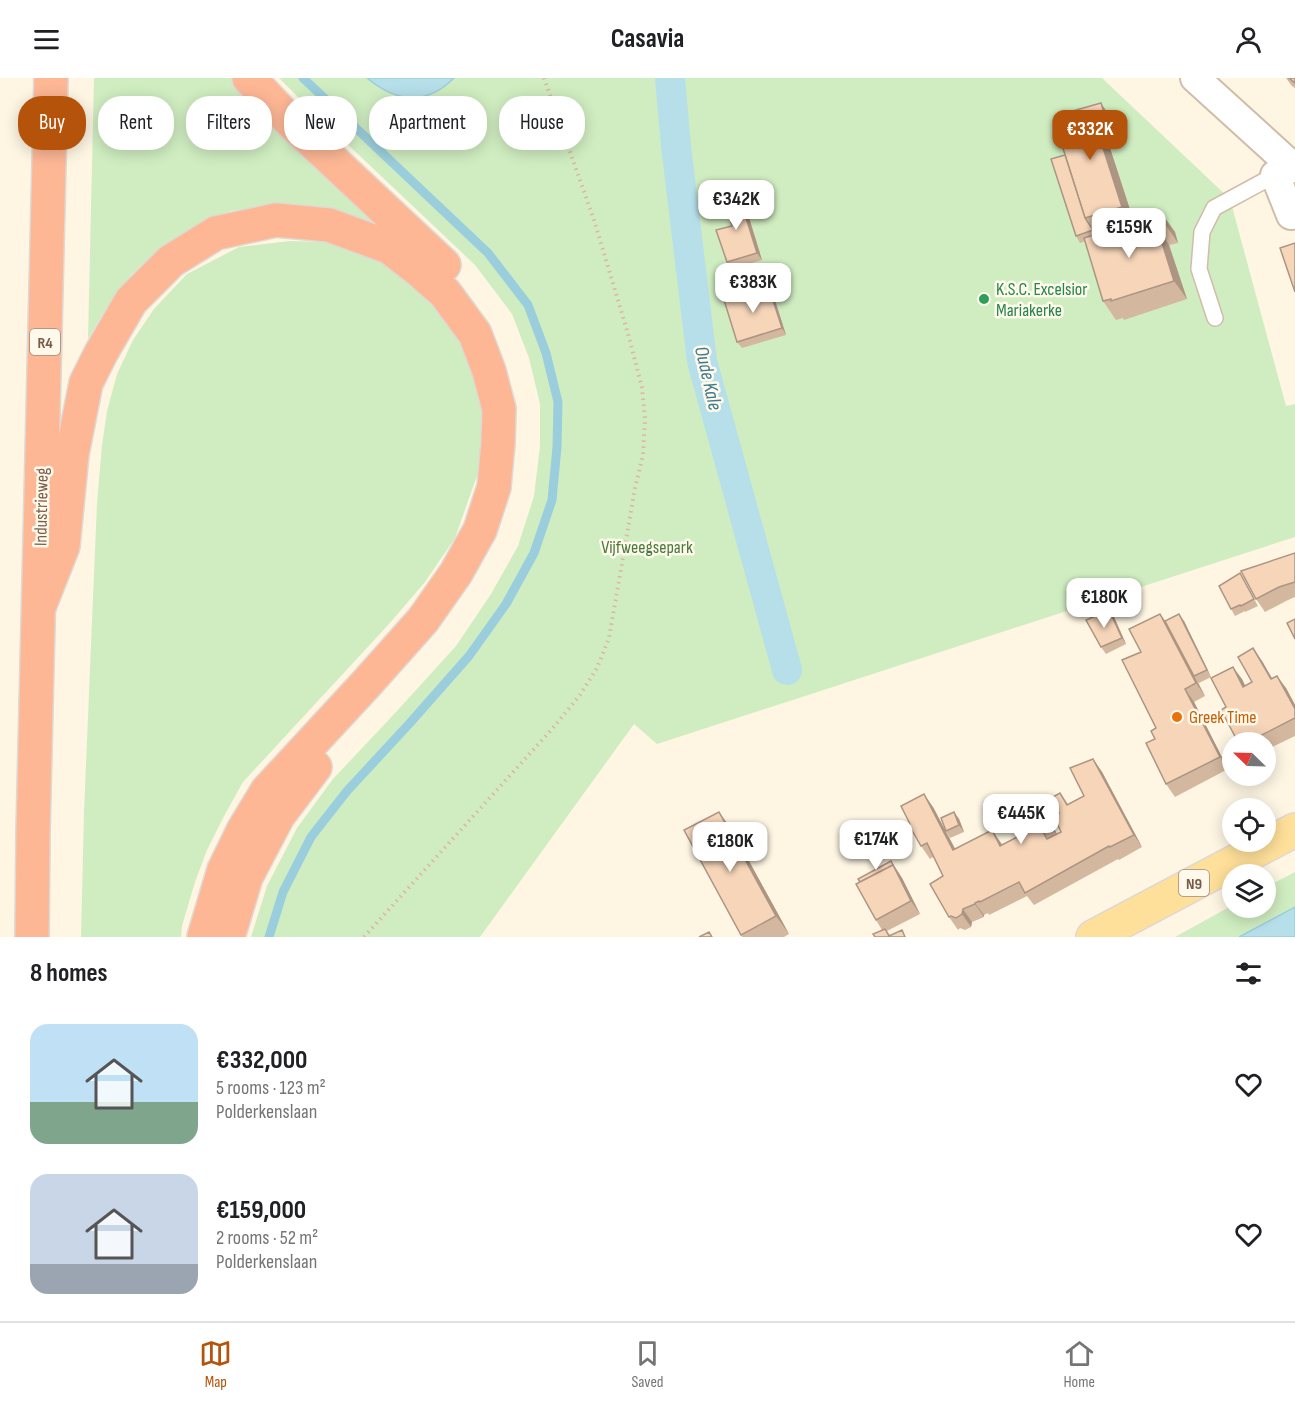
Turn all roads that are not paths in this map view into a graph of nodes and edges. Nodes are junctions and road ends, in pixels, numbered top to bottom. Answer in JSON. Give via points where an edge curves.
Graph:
{"nodes":[{"id":1,"x":51,"y":78,"type":"edge"},
{"id":2,"x":249,"y":78,"type":"edge"},
{"id":3,"x":1195,"y":78,"type":"edge"},
{"id":4,"x":1288,"y":170,"type":"edge"},
{"id":5,"x":1295,"y":213,"type":"edge"},
{"id":6,"x":1215,"y":318,"type":"dead end"},
{"id":7,"x":39,"y":607,"type":"junction"},
{"id":8,"x":1295,"y":830,"type":"edge"},
{"id":9,"x":32,"y":937,"type":"edge"},
{"id":10,"x":204,"y":937,"type":"edge"},
{"id":11,"x":228,"y":937,"type":"edge"},
{"id":12,"x":1093,"y":937,"type":"edge"}],
"edges":[{"from":1,"to":7,"type":"highway","name":"Industrieweg","number":"R4"},
{"from":2,"to":11,"type":"highway","via":[[459,280],[493,324],[518,406],[518,444],[513,492],[498,538],[472,583],[438,632],[316,765],[278,816],[246,877]]},
{"from":3,"to":4,"type":"street"},
{"from":4,"to":5,"type":"street","via":[[1291,215]]},
{"from":4,"to":6,"type":"lane","via":[[1214,208],[1202,232],[1199,269]]},
{"from":7,"to":9,"type":"highway","name":"Industrieweg","number":"R4"},
{"from":7,"to":10,"type":"highway","via":[[63,546],[72,454],[86,383],[131,301],[171,261],[216,233],[276,220],[329,225],[389,247],[445,293],[475,334],[499,409],[494,488],[480,530],[423,620],[267,791],[224,870]]},
{"from":8,"to":12,"type":"main road","number":"N9"}]}
